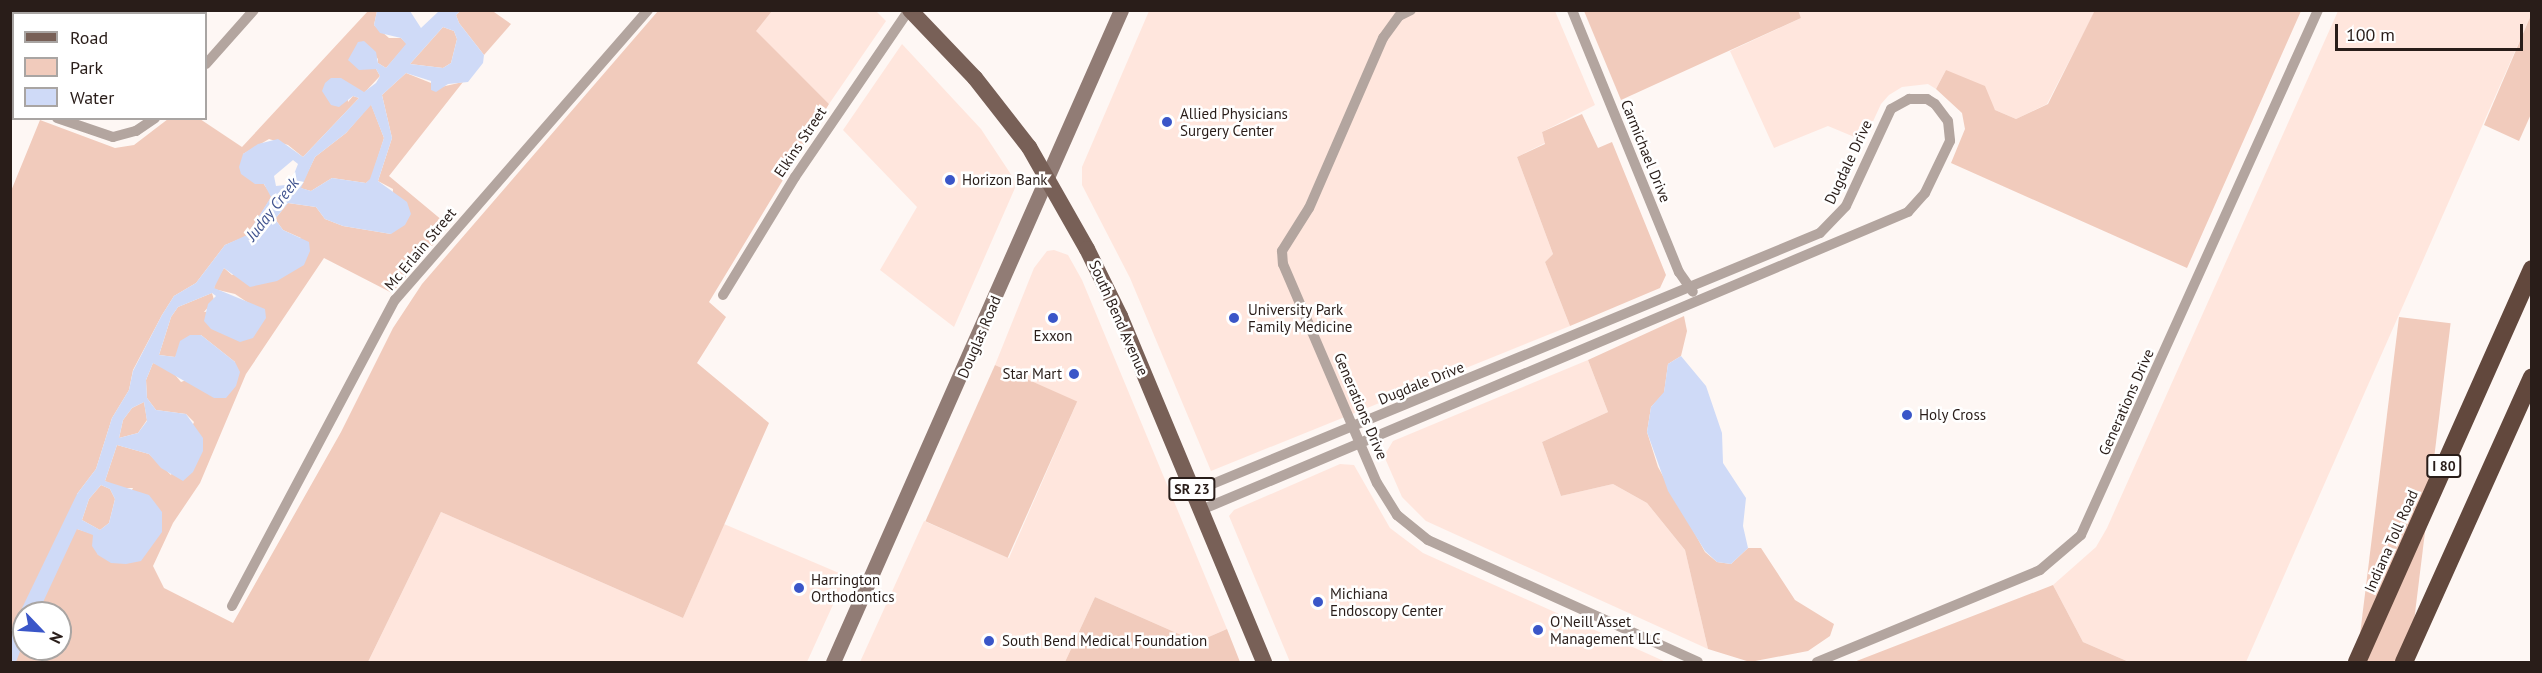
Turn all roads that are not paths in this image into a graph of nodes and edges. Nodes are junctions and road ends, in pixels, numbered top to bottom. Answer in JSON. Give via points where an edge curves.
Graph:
{"nodes":[{"id":1,"x":254,"y":10,"type":"edge"},
{"id":2,"x":648,"y":10,"type":"edge"},
{"id":3,"x":910,"y":10,"type":"edge"},
{"id":4,"x":1121,"y":10,"type":"edge"},
{"id":5,"x":1411,"y":10,"type":"edge"},
{"id":6,"x":1572,"y":10,"type":"edge"},
{"id":7,"x":2318,"y":10,"type":"edge"},
{"id":8,"x":207,"y":63,"type":"edge"},
{"id":9,"x":63,"y":120,"type":"edge"},
{"id":10,"x":152,"y":120,"type":"edge"},
{"id":11,"x":1048,"y":178,"type":"junction"},
{"id":12,"x":2532,"y":269,"type":"edge"},
{"id":13,"x":1690,"y":289,"type":"junction"},
{"id":14,"x":723,"y":295,"type":"dead end"},
{"id":15,"x":1699,"y":300,"type":"junction"},
{"id":16,"x":2532,"y":377,"type":"edge"},
{"id":17,"x":1354,"y":426,"type":"junction"},
{"id":18,"x":1361,"y":442,"type":"junction"},
{"id":19,"x":1193,"y":492,"type":"junction"},
{"id":20,"x":1201,"y":510,"type":"junction"},
{"id":21,"x":232,"y":606,"type":"dead end"},
{"id":22,"x":833,"y":663,"type":"edge"},
{"id":23,"x":1264,"y":663,"type":"edge"},
{"id":24,"x":1698,"y":663,"type":"edge"},
{"id":25,"x":1817,"y":663,"type":"edge"},
{"id":26,"x":2357,"y":663,"type":"edge"},
{"id":27,"x":2404,"y":663,"type":"edge"}],
"edges":[{"from":1,"to":8,"type":"street"},
{"from":2,"to":21,"type":"street","name":"Mc Erlain Street","via":[[395,300]]},
{"from":3,"to":11,"type":"main road","name":"South Bend Avenue","number":"SR 23","via":[[975,78]]},
{"from":3,"to":14,"type":"street","name":"Elkins Street","via":[[795,177]]},
{"from":4,"to":11,"type":"street","name":"Douglas Road"},
{"from":5,"to":17,"type":"street","name":"Generations Drive","via":[[1399,16],[1383,38],[1309,208],[1282,251],[1283,264]]},
{"from":6,"to":13,"type":"street","name":"Carmichael Drive","via":[[1679,272]]},
{"from":7,"to":25,"type":"street","name":"Generations Drive","via":[[2080,535],[2040,570]]},
{"from":9,"to":10,"type":"street","via":[[113,137],[136,131]]},
{"from":11,"to":19,"type":"main road","name":"South Bend Avenue","number":"SR 23","via":[[1120,316]]},
{"from":11,"to":22,"type":"street","name":"Douglas Road"},
{"from":12,"to":26,"type":"highway","name":"Indiana Toll Road","number":"I 80"},
{"from":13,"to":15,"type":"street","name":"Carmichael Drive"},
{"from":13,"to":15,"type":"street","name":"Dugdale Drive","via":[[1826,229],[1846,206],[1885,119],[1899,104],[1927,99],[1943,111],[1950,141],[1925,193],[1908,213]]},
{"from":13,"to":17,"type":"street","name":"Dugdale Drive"},
{"from":15,"to":18,"type":"street","name":"Dugdale Drive"},
{"from":16,"to":27,"type":"highway"},
{"from":17,"to":18,"type":"street","name":"Generations Drive"},
{"from":17,"to":19,"type":"street","name":"Dugdale Drive"},
{"from":18,"to":20,"type":"street","name":"Dugdale Drive"},
{"from":18,"to":24,"type":"street","name":"Generations Drive","via":[[1388,504],[1420,535]]},
{"from":19,"to":20,"type":"main road","name":"South Bend Avenue","number":"SR 23"},
{"from":20,"to":23,"type":"main road","name":"South Bend Avenue","number":"SR 23"}]}
